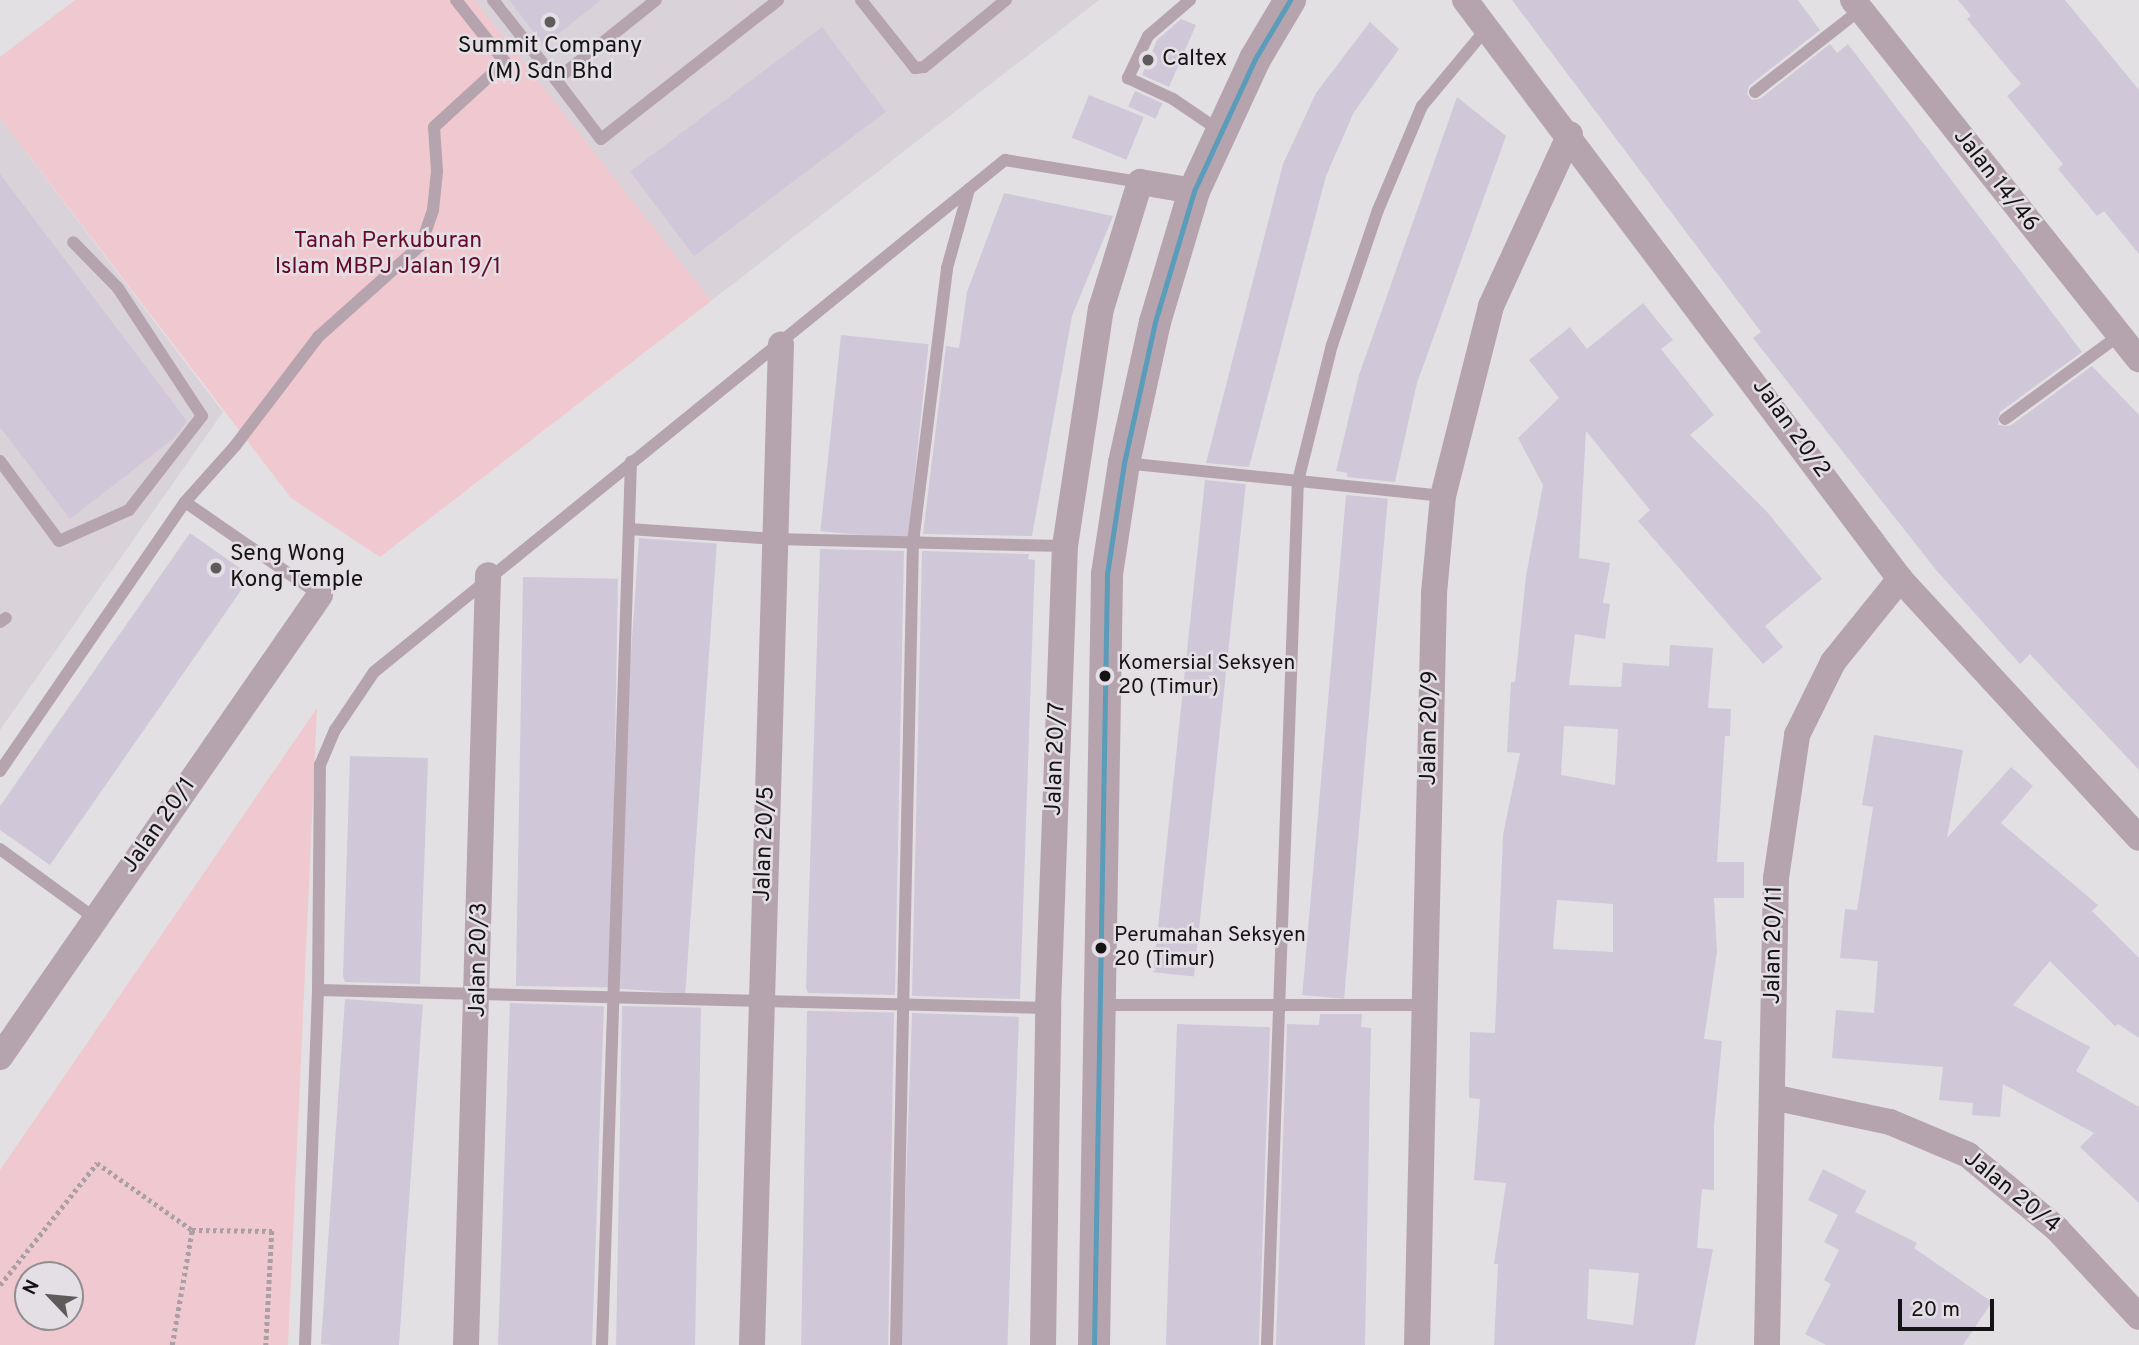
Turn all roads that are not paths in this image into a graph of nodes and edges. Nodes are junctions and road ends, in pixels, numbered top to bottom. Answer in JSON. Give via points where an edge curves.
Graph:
{"nodes":[{"id":1,"x":456,"y":0,"type":"edge"},
{"id":2,"x":493,"y":0,"type":"edge"},
{"id":3,"x":656,"y":0,"type":"edge"},
{"id":4,"x":778,"y":0,"type":"edge"},
{"id":5,"x":861,"y":0,"type":"edge"},
{"id":6,"x":1006,"y":0,"type":"edge"},
{"id":7,"x":1190,"y":0,"type":"edge"},
{"id":8,"x":1287,"y":0,"type":"edge"},
{"id":9,"x":1465,"y":0,"type":"edge"},
{"id":10,"x":1857,"y":5,"type":"edge"},
{"id":11,"x":1487,"y":28,"type":"junction"},
{"id":12,"x":556,"y":80,"type":"junction"},
{"id":13,"x":1755,"y":92,"type":"dead end"},
{"id":14,"x":1221,"y":132,"type":"junction"},
{"id":15,"x":1570,"y":134,"type":"junction"},
{"id":16,"x":1140,"y":182,"type":"junction"},
{"id":17,"x":969,"y":189,"type":"junction"},
{"id":18,"x":1194,"y":191,"type":"junction"},
{"id":19,"x":74,"y":242,"type":"dead end"},
{"id":20,"x":2118,"y":337,"type":"junction"},
{"id":21,"x":781,"y":344,"type":"junction"},
{"id":22,"x":2139,"y":359,"type":"edge"},
{"id":23,"x":2005,"y":419,"type":"dead end"},
{"id":24,"x":0,"y":461,"type":"edge"},
{"id":25,"x":631,"y":461,"type":"junction"},
{"id":26,"x":1124,"y":463,"type":"junction"},
{"id":27,"x":1298,"y":481,"type":"junction"},
{"id":28,"x":1443,"y":496,"type":"junction"},
{"id":29,"x":186,"y":502,"type":"junction"},
{"id":30,"x":629,"y":529,"type":"junction"},
{"id":31,"x":775,"y":538,"type":"junction"},
{"id":32,"x":913,"y":542,"type":"junction"},
{"id":33,"x":1065,"y":546,"type":"junction"},
{"id":34,"x":488,"y":575,"type":"junction"},
{"id":35,"x":1900,"y":579,"type":"junction"},
{"id":36,"x":320,"y":595,"type":"joint"},
{"id":37,"x":0,"y":771,"type":"edge"},
{"id":38,"x":2139,"y":838,"type":"edge"},
{"id":39,"x":0,"y":849,"type":"edge"},
{"id":40,"x":96,"y":919,"type":"junction"},
{"id":41,"x":318,"y":990,"type":"junction"},
{"id":42,"x":479,"y":997,"type":"junction"},
{"id":43,"x":610,"y":999,"type":"junction"},
{"id":44,"x":761,"y":1002,"type":"junction"},
{"id":45,"x":1277,"y":1004,"type":"junction"},
{"id":46,"x":903,"y":1005,"type":"junction"},
{"id":47,"x":1100,"y":1005,"type":"junction"},
{"id":48,"x":1424,"y":1005,"type":"junction"},
{"id":49,"x":1048,"y":1008,"type":"junction"},
{"id":50,"x":0,"y":1058,"type":"edge"},
{"id":51,"x":1772,"y":1097,"type":"junction"},
{"id":52,"x":2139,"y":1317,"type":"edge"},
{"id":53,"x":305,"y":1345,"type":"edge"},
{"id":54,"x":466,"y":1345,"type":"edge"},
{"id":55,"x":602,"y":1345,"type":"edge"},
{"id":56,"x":752,"y":1345,"type":"edge"},
{"id":57,"x":896,"y":1345,"type":"edge"},
{"id":58,"x":1043,"y":1345,"type":"edge"},
{"id":59,"x":1094,"y":1345,"type":"edge"},
{"id":60,"x":1267,"y":1345,"type":"edge"},
{"id":61,"x":1417,"y":1345,"type":"edge"},
{"id":62,"x":1767,"y":1345,"type":"edge"}],
"edges":[{"from":1,"to":29,"type":"lane","via":[[505,62],[433,127],[437,172],[433,210],[421,245],[318,337]]},
{"from":2,"to":12,"type":"lane"},
{"from":3,"to":12,"type":"lane"},
{"from":4,"to":12,"type":"lane","via":[[601,139]]},
{"from":5,"to":6,"type":"lane","via":[[915,68],[925,67]]},
{"from":7,"to":14,"type":"lane","via":[[1148,36],[1128,78],[1173,99]]},
{"from":8,"to":14,"type":"street","name":"Jalan 20/7"},
{"from":9,"to":11,"type":"street","name":"Jalan 20/2"},
{"from":10,"to":13,"type":"lane"},
{"from":10,"to":20,"type":"street","name":"Jalan 14/46"},
{"from":11,"to":15,"type":"street","name":"Jalan 20/2"},
{"from":11,"to":27,"type":"lane","via":[[1422,106],[1378,210],[1332,345]]},
{"from":14,"to":18,"type":"street","name":"Jalan 20/7"},
{"from":15,"to":28,"type":"street","name":"Jalan 20/9","via":[[1491,306]]},
{"from":15,"to":35,"type":"street","name":"Jalan 20/2"},
{"from":16,"to":17,"type":"lane","via":[[1005,160]]},
{"from":16,"to":18,"type":"street"},
{"from":16,"to":33,"type":"street","name":"Jalan 20/7","via":[[1101,309]]},
{"from":17,"to":21,"type":"lane"},
{"from":17,"to":32,"type":"lane","via":[[947,268]]},
{"from":18,"to":26,"type":"street","name":"Jalan 20/7","via":[[1155,322]]},
{"from":19,"to":24,"type":"lane","via":[[118,288],[202,416],[129,510],[60,541]]},
{"from":20,"to":22,"type":"street","name":"Jalan 14/46"},
{"from":20,"to":23,"type":"lane"},
{"from":21,"to":25,"type":"lane"},
{"from":21,"to":31,"type":"street","name":"Jalan 20/5"},
{"from":25,"to":30,"type":"lane"},
{"from":25,"to":34,"type":"lane"},
{"from":26,"to":27,"type":"lane"},
{"from":26,"to":47,"type":"street","name":"Jalan 20/7","via":[[1107,574]]},
{"from":27,"to":28,"type":"lane"},
{"from":27,"to":45,"type":"lane"},
{"from":28,"to":48,"type":"street","name":"Jalan 20/9","via":[[1434,593]]},
{"from":29,"to":36,"type":"lane"},
{"from":29,"to":37,"type":"lane"},
{"from":30,"to":31,"type":"lane"},
{"from":30,"to":43,"type":"lane"},
{"from":31,"to":32,"type":"lane"},
{"from":31,"to":44,"type":"street","name":"Jalan 20/5"},
{"from":32,"to":33,"type":"lane"},
{"from":32,"to":46,"type":"lane"},
{"from":33,"to":49,"type":"street","name":"Jalan 20/7"},
{"from":34,"to":41,"type":"lane","via":[[374,672],[335,730],[320,765]]},
{"from":34,"to":42,"type":"street","name":"Jalan 20/3"},
{"from":35,"to":38,"type":"street","name":"Jalan 20/2"},
{"from":35,"to":51,"type":"street","name":"Jalan 20/11","via":[[1833,662],[1797,736],[1776,878]]},
{"from":36,"to":40,"type":"street","name":"Jalan 20/1"},
{"from":39,"to":40,"type":"lane"},
{"from":40,"to":50,"type":"street","name":"Jalan 20/1"},
{"from":41,"to":42,"type":"lane"},
{"from":41,"to":53,"type":"lane"},
{"from":42,"to":43,"type":"lane"},
{"from":42,"to":54,"type":"street","name":"Jalan 20/3"},
{"from":43,"to":44,"type":"lane"},
{"from":43,"to":55,"type":"lane"},
{"from":44,"to":46,"type":"lane"},
{"from":44,"to":56,"type":"street","name":"Jalan 20/5"},
{"from":45,"to":47,"type":"lane"},
{"from":45,"to":48,"type":"lane"},
{"from":45,"to":60,"type":"lane"},
{"from":46,"to":49,"type":"lane"},
{"from":46,"to":57,"type":"lane"},
{"from":47,"to":59,"type":"street","name":"Jalan 20/7"},
{"from":48,"to":61,"type":"street","name":"Jalan 20/9"},
{"from":49,"to":58,"type":"street","name":"Jalan 20/7"},
{"from":51,"to":52,"type":"street","name":"Jalan 20/4","via":[[1889,1122],[1968,1154],[2057,1229]]},
{"from":51,"to":62,"type":"street","name":"Jalan 20/11"}]}
